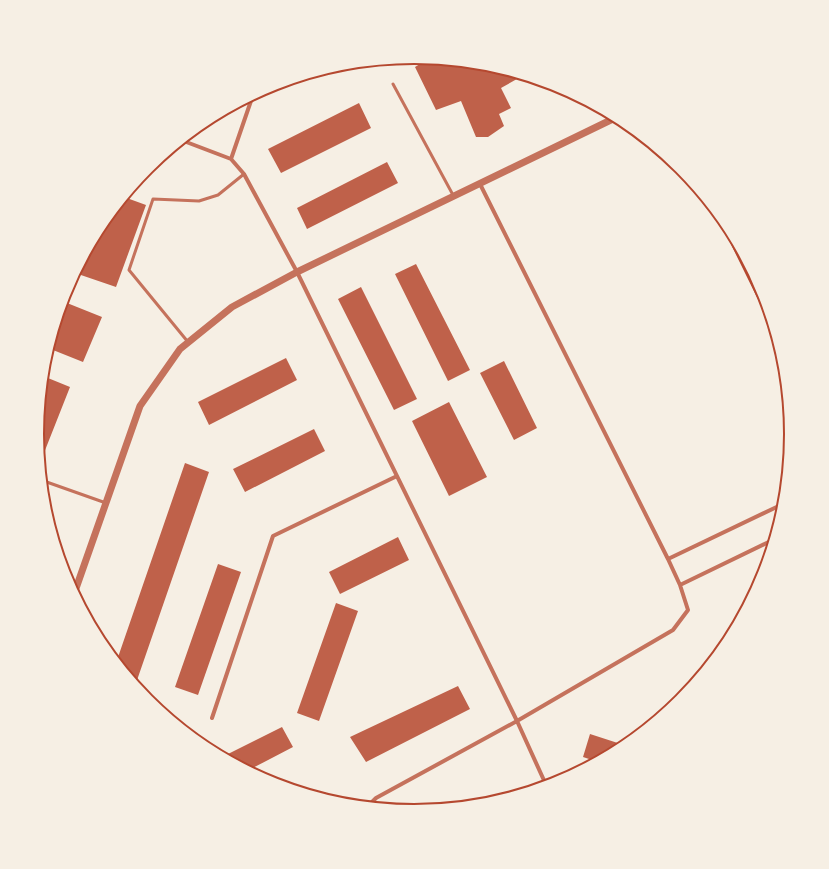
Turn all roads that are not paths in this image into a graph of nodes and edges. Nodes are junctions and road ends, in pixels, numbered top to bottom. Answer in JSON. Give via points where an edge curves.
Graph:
{"nodes":[{"id":1,"x":393,"y":84,"type":"dead end"},
{"id":2,"x":250,"y":102,"type":"edge"},
{"id":3,"x":610,"y":120,"type":"edge"},
{"id":4,"x":188,"y":142,"type":"edge"},
{"id":5,"x":231,"y":159,"type":"junction"},
{"id":6,"x":244,"y":174,"type":"junction"},
{"id":7,"x":480,"y":184,"type":"junction"},
{"id":8,"x":454,"y":197,"type":"junction"},
{"id":9,"x":297,"y":272,"type":"junction"},
{"id":10,"x":188,"y":342,"type":"junction"},
{"id":11,"x":397,"y":476,"type":"junction"},
{"id":12,"x":47,"y":482,"type":"edge"},
{"id":13,"x":106,"y":502,"type":"junction"},
{"id":14,"x":778,"y":506,"type":"edge"},
{"id":15,"x":768,"y":542,"type":"edge"},
{"id":16,"x":668,"y":559,"type":"junction"},
{"id":17,"x":680,"y":585,"type":"junction"},
{"id":18,"x":77,"y":586,"type":"edge"},
{"id":19,"x":212,"y":718,"type":"dead end"},
{"id":20,"x":517,"y":721,"type":"junction"},
{"id":21,"x":545,"y":781,"type":"edge"},
{"id":22,"x":372,"y":802,"type":"edge"}],
"edges":[{"from":1,"to":8,"type":"lane"},
{"from":2,"to":5,"type":"street"},
{"from":3,"to":7,"type":"street"},
{"from":4,"to":5,"type":"street"},
{"from":5,"to":6,"type":"street"},
{"from":6,"to":9,"type":"street"},
{"from":6,"to":10,"type":"lane","via":[[218,195],[199,201],[154,199],[129,270]]},
{"from":7,"to":8,"type":"street"},
{"from":7,"to":16,"type":"street"},
{"from":8,"to":9,"type":"street"},
{"from":9,"to":10,"type":"street","via":[[232,307]]},
{"from":9,"to":11,"type":"street"},
{"from":10,"to":13,"type":"street","via":[[180,349],[140,406]]},
{"from":11,"to":19,"type":"street","via":[[273,536]]},
{"from":11,"to":20,"type":"street"},
{"from":12,"to":13,"type":"lane"},
{"from":13,"to":18,"type":"street"},
{"from":14,"to":16,"type":"street"},
{"from":15,"to":17,"type":"street"},
{"from":16,"to":17,"type":"street"},
{"from":17,"to":20,"type":"street","via":[[688,610],[673,630]]},
{"from":20,"to":21,"type":"street"},
{"from":20,"to":22,"type":"street"}]}
